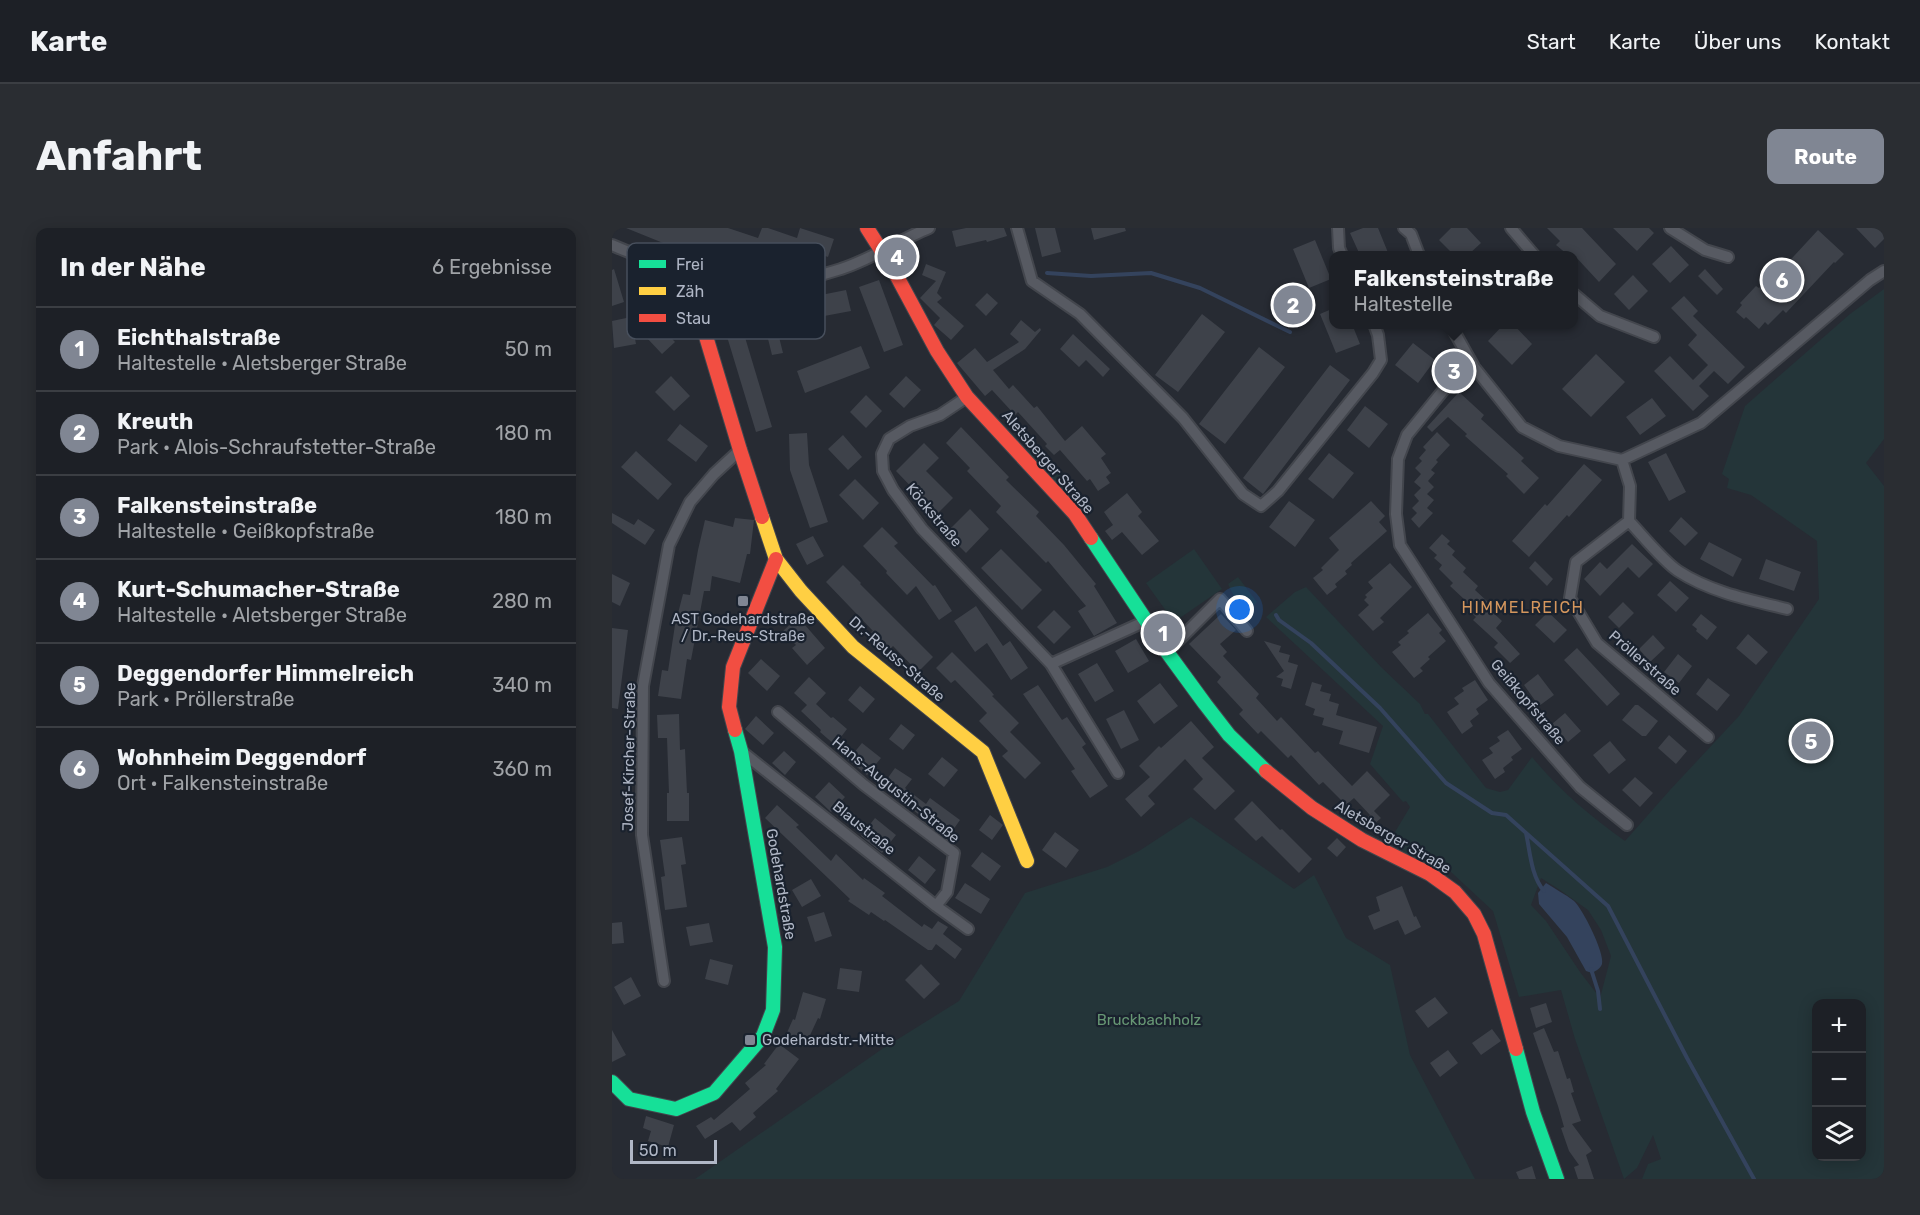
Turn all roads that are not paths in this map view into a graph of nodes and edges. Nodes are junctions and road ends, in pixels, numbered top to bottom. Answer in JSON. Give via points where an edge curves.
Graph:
{"nodes":[{"id":1,"x":867,"y":228,"type":"edge"},
{"id":2,"x":929,"y":228,"type":"edge"},
{"id":3,"x":1017,"y":228,"type":"edge"},
{"id":4,"x":1338,"y":228,"type":"edge"},
{"id":5,"x":1511,"y":228,"type":"edge"},
{"id":6,"x":1670,"y":228,"type":"edge"},
{"id":7,"x":1410,"y":230,"type":"edge"},
{"id":8,"x":612,"y":245,"type":"edge"},
{"id":9,"x":882,"y":251,"type":"junction"},
{"id":10,"x":1340,"y":251,"type":"edge"},
{"id":11,"x":1418,"y":251,"type":"edge"},
{"id":12,"x":1531,"y":251,"type":"edge"},
{"id":13,"x":627,"y":252,"type":"edge"},
{"id":14,"x":1728,"y":257,"type":"dead end"},
{"id":15,"x":1884,"y":272,"type":"edge"},
{"id":16,"x":825,"y":274,"type":"edge"},
{"id":17,"x":1578,"y":297,"type":"edge"},
{"id":18,"x":1376,"y":329,"type":"edge"},
{"id":19,"x":1453,"y":329,"type":"edge"},
{"id":20,"x":1654,"y":337,"type":"dead end"},
{"id":21,"x":707,"y":339,"type":"edge"},
{"id":22,"x":1474,"y":367,"type":"junction"},
{"id":23,"x":967,"y":397,"type":"junction"},
{"id":24,"x":740,"y":450,"type":"junction"},
{"id":25,"x":1622,"y":460,"type":"junction"},
{"id":26,"x":1629,"y":521,"type":"junction"},
{"id":27,"x":776,"y":559,"type":"junction"},
{"id":28,"x":1787,"y":609,"type":"dead end"},
{"id":29,"x":1146,"y":621,"type":"junction"},
{"id":30,"x":1246,"y":631,"type":"dead end"},
{"id":31,"x":1167,"y":652,"type":"junction"},
{"id":32,"x":1051,"y":664,"type":"junction"},
{"id":33,"x":778,"y":712,"type":"dead end"},
{"id":34,"x":1708,"y":737,"type":"dead end"},
{"id":35,"x":741,"y":751,"type":"junction"},
{"id":36,"x":1118,"y":772,"type":"dead end"},
{"id":37,"x":1627,"y":825,"type":"dead end"},
{"id":38,"x":1027,"y":861,"type":"dead end"},
{"id":39,"x":936,"y":906,"type":"junction"},
{"id":40,"x":968,"y":929,"type":"dead end"},
{"id":41,"x":664,"y":981,"type":"dead end"},
{"id":42,"x":612,"y":1082,"type":"edge"},
{"id":43,"x":1557,"y":1179,"type":"edge"}],
"edges":[{"from":1,"to":9,"type":"street","name":"Aletsberger Straße"},
{"from":2,"to":9,"type":"street"},
{"from":3,"to":18,"type":"street","via":[[1032,281],[1080,314],[1183,418],[1243,494],[1261,506],[1278,491],[1373,373],[1381,360]]},
{"from":4,"to":10,"type":"street"},
{"from":5,"to":12,"type":"street"},
{"from":6,"to":14,"type":"street","via":[[1705,250]]},
{"from":7,"to":11,"type":"street"},
{"from":8,"to":13,"type":"street"},
{"from":9,"to":16,"type":"street"},
{"from":9,"to":23,"type":"street","name":"Aletsberger Straße"},
{"from":15,"to":25,"type":"street","via":[[1701,423]]},
{"from":17,"to":20,"type":"street","via":[[1600,316]]},
{"from":19,"to":22,"type":"street"},
{"from":21,"to":24,"type":"street","name":"Dr.-Reuss-Straße"},
{"from":22,"to":25,"type":"street","via":[[1522,427],[1559,446]]},
{"from":22,"to":37,"type":"street","name":"Geißkopfstraße","via":[[1446,387],[1407,435],[1398,459],[1396,514],[1400,545],[1489,683],[1580,787]]},
{"from":23,"to":29,"type":"street","name":"Aletsberger Straße","via":[[1075,514]]},
{"from":23,"to":32,"type":"street","name":"Köckstraße","via":[[940,415],[889,439],[882,454],[883,471],[922,529]]},
{"from":24,"to":27,"type":"street","name":"Dr.-Reuss-Straße"},
{"from":24,"to":41,"type":"street","name":"Josef-Kircher-Straße","via":[[690,502],[669,544],[643,686],[642,835]]},
{"from":25,"to":26,"type":"street","via":[[1630,486]]},
{"from":26,"to":28,"type":"street","via":[[1676,570],[1734,596]]},
{"from":26,"to":34,"type":"street","name":"Pröllerstraße","via":[[1576,562],[1570,598],[1597,643]]},
{"from":27,"to":35,"type":"street","name":"Godehardstraße","via":[[733,667],[729,707]]},
{"from":27,"to":38,"type":"street","name":"Dr.-Reuss-Straße","via":[[853,647],[983,752]]},
{"from":29,"to":31,"type":"street","name":"Aletsberger Straße"},
{"from":29,"to":32,"type":"street"},
{"from":30,"to":31,"type":"street","via":[[1220,599]]},
{"from":31,"to":43,"type":"street","name":"Aletsberger Straße","via":[[1229,735],[1270,775],[1362,840],[1430,874],[1455,892],[1474,914],[1484,934],[1533,1112]]},
{"from":32,"to":36,"type":"street","name":"Köckstraße"},
{"from":33,"to":39,"type":"street","name":"Hans-Augustin-Straße","via":[[864,785],[954,853],[947,892]]},
{"from":35,"to":39,"type":"street","name":"Blaustraße"},
{"from":35,"to":42,"type":"street","name":"Godehardstraße","via":[[775,947],[773,1010],[763,1036],[714,1094],[676,1109],[629,1099]]},
{"from":39,"to":40,"type":"street","name":"Blaustraße"}]}
